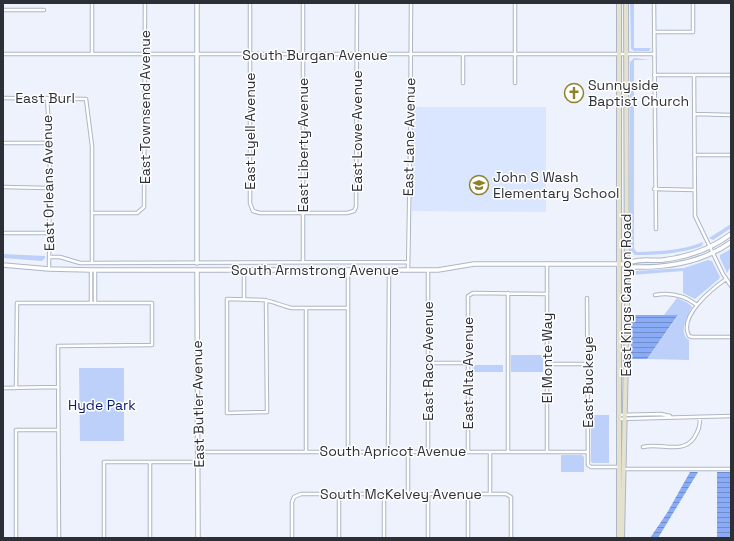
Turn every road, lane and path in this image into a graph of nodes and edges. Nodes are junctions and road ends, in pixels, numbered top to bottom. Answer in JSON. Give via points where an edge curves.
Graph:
{"nodes":[{"id":1,"x":92,"y":3,"type":"edge"},
{"id":2,"x":145,"y":3,"type":"edge"},
{"id":3,"x":197,"y":3,"type":"edge"},
{"id":4,"x":250,"y":3,"type":"edge"},
{"id":5,"x":303,"y":3,"type":"edge"},
{"id":6,"x":357,"y":3,"type":"edge"},
{"id":7,"x":411,"y":3,"type":"edge"},
{"id":8,"x":515,"y":3,"type":"edge"},
{"id":9,"x":619,"y":3,"type":"edge"},
{"id":10,"x":626,"y":3,"type":"edge"},
{"id":11,"x":654,"y":3,"type":"edge"},
{"id":12,"x":693,"y":3,"type":"edge"},
{"id":13,"x":3,"y":10,"type":"edge"},
{"id":14,"x":44,"y":10,"type":"dead end"},
{"id":15,"x":654,"y":32,"type":"junction"},
{"id":16,"x":3,"y":54,"type":"edge"},
{"id":17,"x":92,"y":54,"type":"junction"},
{"id":18,"x":145,"y":54,"type":"junction"},
{"id":19,"x":250,"y":54,"type":"junction"},
{"id":20,"x":303,"y":54,"type":"junction"},
{"id":21,"x":356,"y":54,"type":"junction"},
{"id":22,"x":411,"y":54,"type":"junction"},
{"id":23,"x":626,"y":54,"type":"junction"},
{"id":24,"x":654,"y":54,"type":"junction"},
{"id":25,"x":197,"y":55,"type":"junction"},
{"id":26,"x":463,"y":55,"type":"junction"},
{"id":27,"x":515,"y":55,"type":"junction"},
{"id":28,"x":619,"y":55,"type":"junction"},
{"id":29,"x":654,"y":75,"type":"junction"},
{"id":30,"x":694,"y":75,"type":"junction"},
{"id":31,"x":731,"y":76,"type":"edge"},
{"id":32,"x":463,"y":83,"type":"dead end"},
{"id":33,"x":515,"y":83,"type":"dead end"},
{"id":34,"x":3,"y":98,"type":"edge"},
{"id":35,"x":47,"y":98,"type":"junction"},
{"id":36,"x":694,"y":114,"type":"junction"},
{"id":37,"x":731,"y":115,"type":"edge"},
{"id":38,"x":4,"y":143,"type":"edge"},
{"id":39,"x":50,"y":143,"type":"junction"},
{"id":40,"x":694,"y":155,"type":"junction"},
{"id":41,"x":731,"y":155,"type":"edge"},
{"id":42,"x":3,"y":187,"type":"edge"},
{"id":43,"x":49,"y":188,"type":"junction"},
{"id":44,"x":654,"y":189,"type":"junction"},
{"id":45,"x":694,"y":190,"type":"junction"},
{"id":46,"x":92,"y":213,"type":"junction"},
{"id":47,"x":303,"y":213,"type":"junction"},
{"id":48,"x":656,"y":229,"type":"dead end"},
{"id":49,"x":4,"y":233,"type":"edge"},
{"id":50,"x":50,"y":233,"type":"junction"},
{"id":51,"x":731,"y":234,"type":"edge"},
{"id":52,"x":731,"y":242,"type":"edge"},
{"id":53,"x":709,"y":247,"type":"junction"},
{"id":54,"x":712,"y":253,"type":"junction"},
{"id":55,"x":49,"y":256,"type":"junction"},
{"id":56,"x":303,"y":262,"type":"junction"},
{"id":57,"x":408,"y":262,"type":"junction"},
{"id":58,"x":92,"y":263,"type":"junction"},
{"id":59,"x":197,"y":263,"type":"junction"},
{"id":60,"x":547,"y":264,"type":"junction"},
{"id":61,"x":619,"y":264,"type":"junction"},
{"id":62,"x":626,"y":264,"type":"junction"},
{"id":63,"x":3,"y":265,"type":"edge"},
{"id":64,"x":49,"y":269,"type":"junction"},
{"id":65,"x":93,"y":270,"type":"junction"},
{"id":66,"x":197,"y":270,"type":"junction"},
{"id":67,"x":244,"y":270,"type":"junction"},
{"id":68,"x":348,"y":270,"type":"junction"},
{"id":69,"x":389,"y":270,"type":"junction"},
{"id":70,"x":408,"y":270,"type":"junction"},
{"id":71,"x":428,"y":270,"type":"junction"},
{"id":72,"x":726,"y":279,"type":"junction"},
{"id":73,"x":731,"y":286,"type":"edge"},
{"id":74,"x":508,"y":293,"type":"junction"},
{"id":75,"x":547,"y":294,"type":"junction"},
{"id":76,"x":655,"y":295,"type":"dead end"},
{"id":77,"x":588,"y":298,"type":"dead end"},
{"id":78,"x":244,"y":299,"type":"junction"},
{"id":79,"x":266,"y":300,"type":"junction"},
{"id":80,"x":91,"y":303,"type":"junction"},
{"id":81,"x":95,"y":303,"type":"junction"},
{"id":82,"x":697,"y":305,"type":"junction"},
{"id":83,"x":306,"y":308,"type":"junction"},
{"id":84,"x":348,"y":308,"type":"junction"},
{"id":85,"x":731,"y":337,"type":"edge"},
{"id":86,"x":428,"y":363,"type":"junction"},
{"id":87,"x":468,"y":363,"type":"junction"},
{"id":88,"x":547,"y":364,"type":"junction"},
{"id":89,"x":588,"y":364,"type":"junction"},
{"id":90,"x":58,"y":387,"type":"junction"},
{"id":91,"x":3,"y":388,"type":"edge"},
{"id":92,"x":16,"y":388,"type":"junction"},
{"id":93,"x":731,"y":416,"type":"edge"},
{"id":94,"x":618,"y":417,"type":"junction"},
{"id":95,"x":624,"y":417,"type":"junction"},
{"id":96,"x":700,"y":417,"type":"junction"},
{"id":97,"x":58,"y":430,"type":"junction"},
{"id":98,"x":643,"y":447,"type":"dead end"},
{"id":99,"x":306,"y":451,"type":"junction"},
{"id":100,"x":348,"y":451,"type":"junction"},
{"id":101,"x":198,"y":452,"type":"junction"},
{"id":102,"x":388,"y":452,"type":"junction"},
{"id":103,"x":408,"y":452,"type":"junction"},
{"id":104,"x":428,"y":452,"type":"junction"},
{"id":105,"x":468,"y":452,"type":"junction"},
{"id":106,"x":490,"y":452,"type":"junction"},
{"id":107,"x":508,"y":452,"type":"junction"},
{"id":108,"x":546,"y":452,"type":"junction"},
{"id":109,"x":588,"y":452,"type":"junction"},
{"id":110,"x":150,"y":462,"type":"junction"},
{"id":111,"x":198,"y":462,"type":"junction"},
{"id":112,"x":619,"y":467,"type":"junction"},
{"id":113,"x":624,"y":469,"type":"junction"},
{"id":114,"x":731,"y":469,"type":"edge"},
{"id":115,"x":339,"y":494,"type":"junction"},
{"id":116,"x":384,"y":494,"type":"junction"},
{"id":117,"x":408,"y":494,"type":"junction"},
{"id":118,"x":428,"y":494,"type":"junction"},
{"id":119,"x":468,"y":494,"type":"junction"},
{"id":120,"x":490,"y":494,"type":"junction"},
{"id":121,"x":624,"y":500,"type":"junction"},
{"id":122,"x":16,"y":538,"type":"edge"},
{"id":123,"x":58,"y":538,"type":"edge"},
{"id":124,"x":104,"y":538,"type":"edge"},
{"id":125,"x":150,"y":538,"type":"edge"},
{"id":126,"x":198,"y":538,"type":"edge"},
{"id":127,"x":292,"y":538,"type":"edge"},
{"id":128,"x":339,"y":538,"type":"edge"},
{"id":129,"x":384,"y":538,"type":"edge"},
{"id":130,"x":428,"y":538,"type":"edge"},
{"id":131,"x":468,"y":538,"type":"edge"},
{"id":132,"x":511,"y":538,"type":"edge"},
{"id":133,"x":618,"y":538,"type":"edge"},
{"id":134,"x":622,"y":538,"type":"edge"}],
"edges":[{"from":1,"to":17,"type":"street"},
{"from":2,"to":18,"type":"street","name":"East Townsend Avenue"},
{"from":3,"to":25,"type":"street"},
{"from":4,"to":19,"type":"street","name":"East Lyell Avenue"},
{"from":5,"to":20,"type":"street","name":"East Liberty Avenue"},
{"from":6,"to":21,"type":"street","name":"East Lowe Avenue"},
{"from":7,"to":22,"type":"street","name":"East Lane Avenue"},
{"from":8,"to":27,"type":"street"},
{"from":9,"to":28,"type":"main road","name":"East Kings Canyon Road"},
{"from":10,"to":23,"type":"main road","name":"East Kings Canyon Road"},
{"from":11,"to":15,"type":"street"},
{"from":12,"to":15,"type":"street","via":[[693,32]]},
{"from":13,"to":14,"type":"street"},
{"from":15,"to":24,"type":"street"},
{"from":16,"to":17,"type":"street","name":"South Burgan Avenue"},
{"from":17,"to":18,"type":"street","name":"South Burgan Avenue"},
{"from":18,"to":25,"type":"street","name":"South Burgan Avenue"},
{"from":18,"to":46,"type":"street","name":"East Townsend Avenue","via":[[144,204],[141,211],[135,213]]},
{"from":19,"to":20,"type":"street","name":"South Burgan Avenue"},
{"from":19,"to":25,"type":"street","name":"South Burgan Avenue"},
{"from":19,"to":47,"type":"street","name":"East Lyell Avenue","via":[[250,202],[253,211],[260,214]]},
{"from":20,"to":21,"type":"street","name":"South Burgan Avenue"},
{"from":20,"to":47,"type":"street","name":"East Liberty Avenue"},
{"from":21,"to":22,"type":"street","name":"South Burgan Avenue"},
{"from":21,"to":47,"type":"street","name":"East Lowe Avenue","via":[[354,211]]},
{"from":22,"to":26,"type":"street","name":"South Burgan Avenue"},
{"from":22,"to":57,"type":"street","name":"East Lane Avenue"},
{"from":23,"to":24,"type":"street","name":"South Burgan Avenue"},
{"from":23,"to":28,"type":"street","name":"South Burgan Avenue"},
{"from":23,"to":62,"type":"main road","name":"East Kings Canyon Road"},
{"from":24,"to":29,"type":"street"},
{"from":25,"to":59,"type":"street"},
{"from":26,"to":27,"type":"street","name":"South Burgan Avenue"},
{"from":26,"to":32,"type":"street"},
{"from":27,"to":28,"type":"street","name":"South Burgan Avenue"},
{"from":27,"to":33,"type":"street"},
{"from":28,"to":61,"type":"main road","name":"East Kings Canyon Road"},
{"from":29,"to":30,"type":"street"},
{"from":29,"to":44,"type":"street"},
{"from":30,"to":31,"type":"street"},
{"from":30,"to":36,"type":"street"},
{"from":34,"to":35,"type":"street","name":"East Burl"},
{"from":35,"to":39,"type":"street","name":"East Orleans Avenue"},
{"from":35,"to":46,"type":"street","name":"East Burl","via":[[86,98],[92,146]]},
{"from":36,"to":37,"type":"street"},
{"from":36,"to":40,"type":"street"},
{"from":38,"to":39,"type":"street"},
{"from":39,"to":43,"type":"street","name":"East Orleans Avenue"},
{"from":40,"to":41,"type":"street"},
{"from":40,"to":45,"type":"street"},
{"from":42,"to":43,"type":"street"},
{"from":43,"to":50,"type":"street","name":"East Orleans Avenue"},
{"from":44,"to":45,"type":"street"},
{"from":44,"to":48,"type":"street"},
{"from":45,"to":53,"type":"street","via":[[696,216]]},
{"from":46,"to":58,"type":"street"},
{"from":47,"to":56,"type":"street","name":"East Liberty Avenue"},
{"from":49,"to":50,"type":"street"},
{"from":50,"to":55,"type":"street","name":"East Orleans Avenue"},
{"from":51,"to":53,"type":"street"},
{"from":52,"to":54,"type":"street"},
{"from":53,"to":54,"type":"street"},
{"from":53,"to":62,"type":"street","via":[[683,257],[632,261]]},
{"from":54,"to":62,"type":"street","via":[[693,261],[665,266],[632,267]]},
{"from":54,"to":72,"type":"street"},
{"from":55,"to":58,"type":"street","name":"South Armstrong Avenue"},
{"from":55,"to":64,"type":"street","name":"East Orleans Avenue"},
{"from":56,"to":57,"type":"street","name":"South Armstrong Avenue"},
{"from":56,"to":59,"type":"street","name":"South Armstrong Avenue"},
{"from":57,"to":70,"type":"street","name":"East Lane Avenue"},
{"from":58,"to":59,"type":"street","name":"South Armstrong Avenue"},
{"from":60,"to":61,"type":"street","name":"South Armstrong Avenue"},
{"from":60,"to":71,"type":"street","name":"South Armstrong Avenue","via":[[474,264]]},
{"from":60,"to":75,"type":"street","name":"El Monte Way"},
{"from":61,"to":62,"type":"street","name":"South Armstrong Avenue"},
{"from":61,"to":94,"type":"main road","name":"East Kings Canyon Road"},
{"from":62,"to":95,"type":"main road","name":"East Kings Canyon Road"},
{"from":63,"to":64,"type":"street","name":"South Armstrong Avenue"},
{"from":64,"to":65,"type":"street","name":"South Armstrong Avenue"},
{"from":65,"to":66,"type":"street","name":"South Armstrong Avenue"},
{"from":65,"to":80,"type":"street"},
{"from":65,"to":81,"type":"street"},
{"from":66,"to":67,"type":"street","name":"South Armstrong Avenue"},
{"from":66,"to":101,"type":"street","name":"East Butler Avenue"},
{"from":67,"to":68,"type":"street","name":"South Armstrong Avenue"},
{"from":67,"to":78,"type":"street"},
{"from":68,"to":69,"type":"street","name":"South Armstrong Avenue"},
{"from":68,"to":84,"type":"street"},
{"from":69,"to":70,"type":"street","name":"South Armstrong Avenue"},
{"from":69,"to":102,"type":"street"},
{"from":70,"to":71,"type":"street","name":"South Armstrong Avenue"},
{"from":71,"to":86,"type":"street","name":"East Raco Avenue"},
{"from":72,"to":73,"type":"street"},
{"from":72,"to":82,"type":"street","via":[[707,293]]},
{"from":74,"to":75,"type":"street"},
{"from":74,"to":87,"type":"street","name":"East Alta Avenue","via":[[469,294]]},
{"from":74,"to":107,"type":"street"},
{"from":75,"to":88,"type":"street","name":"El Monte Way"},
{"from":76,"to":82,"type":"street","via":[[681,295]]},
{"from":77,"to":89,"type":"street","name":"East Buckeye"},
{"from":78,"to":79,"type":"street"},
{"from":78,"to":79,"type":"street","via":[[227,299],[227,413],[266,412]]},
{"from":79,"to":83,"type":"street","via":[[288,307]]},
{"from":80,"to":81,"type":"street"},
{"from":80,"to":92,"type":"street","via":[[17,303]]},
{"from":81,"to":90,"type":"street","via":[[152,303],[152,345],[58,346]]},
{"from":82,"to":85,"type":"street","via":[[688,325],[689,336]]},
{"from":83,"to":84,"type":"street"},
{"from":83,"to":99,"type":"street"},
{"from":84,"to":100,"type":"street"},
{"from":86,"to":87,"type":"street"},
{"from":86,"to":104,"type":"street","name":"East Raco Avenue"},
{"from":87,"to":105,"type":"street","name":"East Alta Avenue"},
{"from":88,"to":89,"type":"street"},
{"from":88,"to":108,"type":"street","name":"El Monte Way"},
{"from":89,"to":109,"type":"street","name":"East Buckeye"},
{"from":90,"to":92,"type":"street"},
{"from":90,"to":97,"type":"street"},
{"from":91,"to":92,"type":"street"},
{"from":93,"to":96,"type":"street"},
{"from":94,"to":95,"type":"street"},
{"from":94,"to":112,"type":"main road","name":"East Kings Canyon Road"},
{"from":95,"to":96,"type":"street"},
{"from":95,"to":113,"type":"main road","name":"East Kings Canyon Road"},
{"from":96,"to":98,"type":"street","via":[[699,430],[686,446]]},
{"from":97,"to":122,"type":"street","via":[[16,430]]},
{"from":97,"to":123,"type":"street"},
{"from":99,"to":100,"type":"street","name":"South Apricot Avenue"},
{"from":99,"to":101,"type":"street","name":"South Apricot Avenue"},
{"from":100,"to":102,"type":"street","name":"South Apricot Avenue"},
{"from":101,"to":111,"type":"street","name":"East Butler Avenue"},
{"from":102,"to":103,"type":"street","name":"South Apricot Avenue"},
{"from":103,"to":104,"type":"street","name":"South Apricot Avenue"},
{"from":103,"to":117,"type":"street"},
{"from":104,"to":105,"type":"street","name":"South Apricot Avenue"},
{"from":105,"to":106,"type":"street","name":"South Apricot Avenue"},
{"from":106,"to":107,"type":"street","name":"South Apricot Avenue"},
{"from":106,"to":120,"type":"street"},
{"from":107,"to":108,"type":"street","name":"South Apricot Avenue"},
{"from":108,"to":109,"type":"street","name":"South Apricot Avenue"},
{"from":109,"to":112,"type":"street","name":"East Buckeye","via":[[589,466]]},
{"from":110,"to":111,"type":"street"},
{"from":110,"to":124,"type":"street","via":[[104,462]]},
{"from":110,"to":125,"type":"street"},
{"from":111,"to":126,"type":"street","name":"East Butler Avenue"},
{"from":112,"to":121,"type":"main road"},
{"from":112,"to":133,"type":"main road","name":"East Kings Canyon Road"},
{"from":113,"to":114,"type":"street"},
{"from":113,"to":121,"type":"main road","name":"East Kings Canyon Road"},
{"from":115,"to":116,"type":"street","name":"South McKelvey Avenue"},
{"from":115,"to":127,"type":"street","name":"South McKelvey Avenue","via":[[300,494],[294,497]]},
{"from":115,"to":128,"type":"street"},
{"from":116,"to":117,"type":"street","name":"South McKelvey Avenue"},
{"from":116,"to":129,"type":"street"},
{"from":117,"to":118,"type":"street","name":"South McKelvey Avenue"},
{"from":118,"to":119,"type":"street","name":"South McKelvey Avenue"},
{"from":118,"to":130,"type":"street"},
{"from":119,"to":120,"type":"street","name":"South McKelvey Avenue"},
{"from":119,"to":131,"type":"street"},
{"from":120,"to":132,"type":"street","name":"South McKelvey Avenue","via":[[509,495],[511,499]]},
{"from":121,"to":134,"type":"main road","name":"East Kings Canyon Road"}]}
